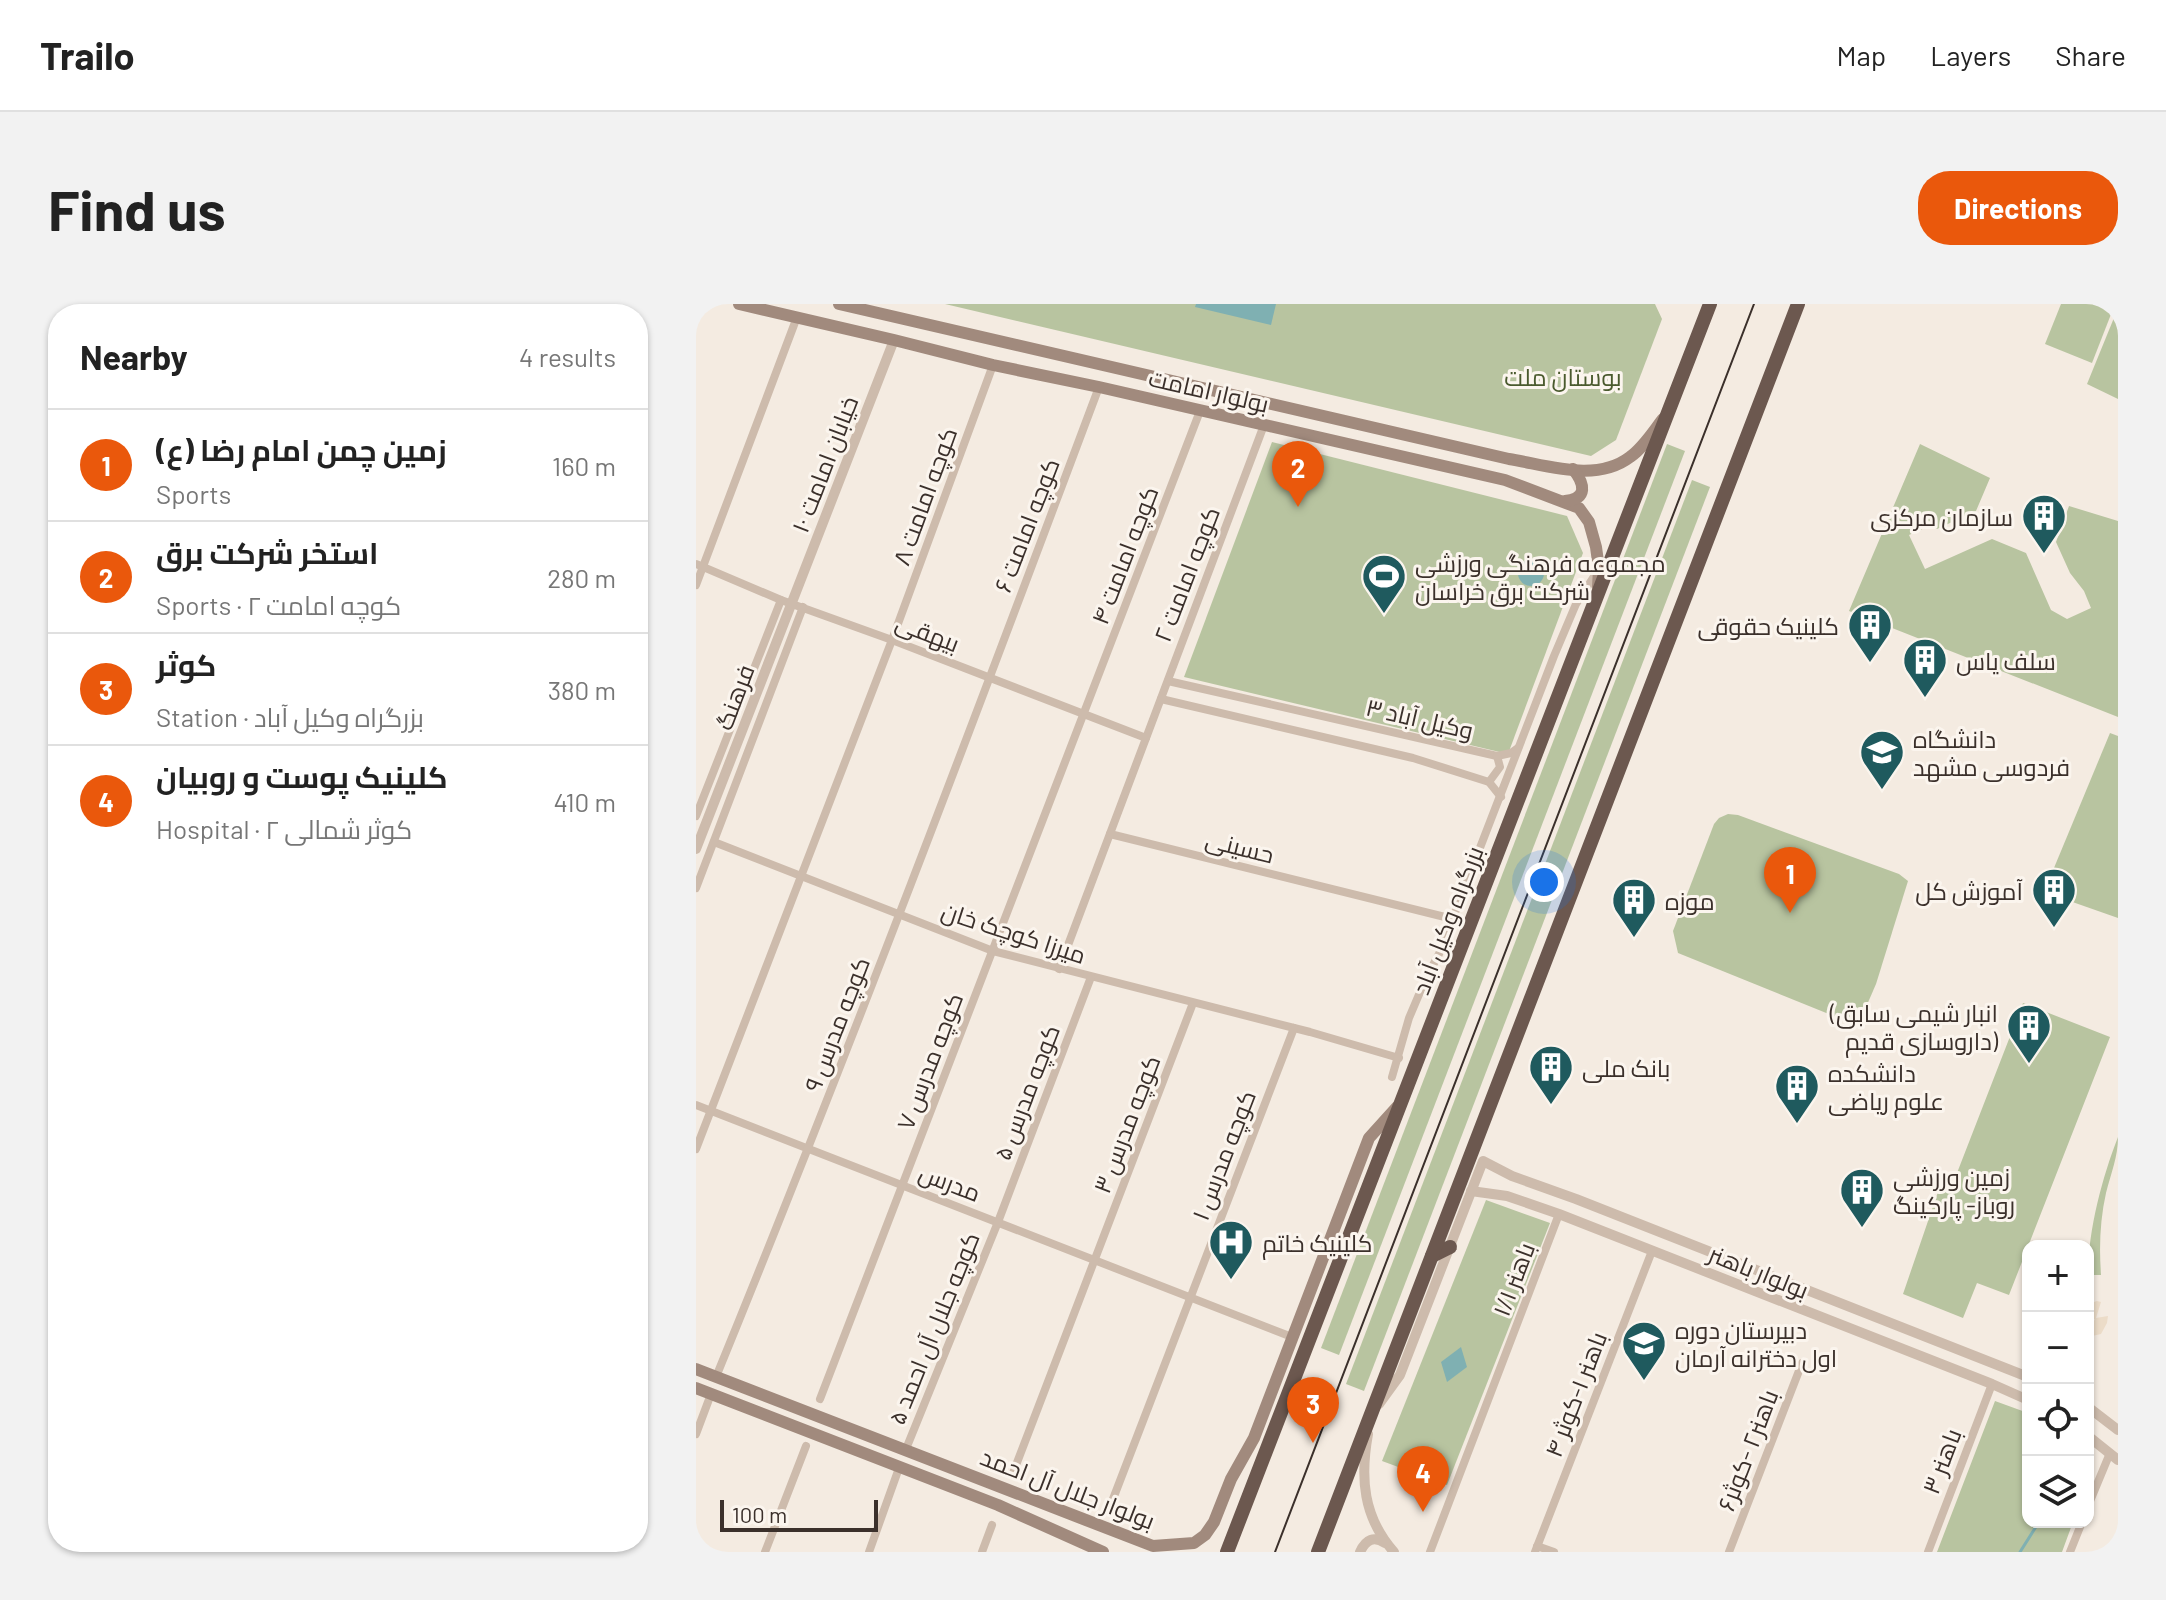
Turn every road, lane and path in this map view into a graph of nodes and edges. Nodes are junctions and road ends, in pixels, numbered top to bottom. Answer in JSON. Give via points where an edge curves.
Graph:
{"nodes":[{"id":1,"x":739,"y":304,"type":"edge"},
{"id":2,"x":839,"y":304,"type":"edge"},
{"id":3,"x":1710,"y":304,"type":"edge"},
{"id":4,"x":1798,"y":304,"type":"edge"},
{"id":5,"x":797,"y":317,"type":"junction"},
{"id":6,"x":894,"y":340,"type":"junction"},
{"id":7,"x":993,"y":365,"type":"junction"},
{"id":8,"x":1099,"y":387,"type":"junction"},
{"id":9,"x":1200,"y":411,"type":"junction"},
{"id":10,"x":1667,"y":414,"type":"junction"},
{"id":11,"x":1264,"y":425,"type":"junction"},
{"id":12,"x":1573,"y":469,"type":"junction"},
{"id":13,"x":1565,"y":501,"type":"junction"},
{"id":14,"x":700,"y":566,"type":"edge"},
{"id":15,"x":1599,"y":569,"type":"junction"},
{"id":16,"x":696,"y":585,"type":"edge"},
{"id":17,"x":1598,"y":593,"type":"junction"},
{"id":18,"x":786,"y":602,"type":"junction"},
{"id":19,"x":803,"y":607,"type":"junction"},
{"id":20,"x":892,"y":640,"type":"junction"},
{"id":21,"x":990,"y":678,"type":"junction"},
{"id":22,"x":1168,"y":681,"type":"junction"},
{"id":23,"x":1161,"y":699,"type":"junction"},
{"id":24,"x":1084,"y":714,"type":"junction"},
{"id":25,"x":1311,"y":714,"type":"junction"},
{"id":26,"x":1306,"y":733,"type":"junction"},
{"id":27,"x":1146,"y":738,"type":"junction"},
{"id":28,"x":1519,"y":747,"type":"junction"},
{"id":29,"x":1497,"y":756,"type":"junction"},
{"id":30,"x":1489,"y":782,"type":"junction"},
{"id":31,"x":1501,"y":797,"type":"junction"},
{"id":32,"x":696,"y":816,"type":"edge"},
{"id":33,"x":1110,"y":834,"type":"junction"},
{"id":34,"x":714,"y":842,"type":"junction"},
{"id":35,"x":696,"y":849,"type":"edge"},
{"id":36,"x":801,"y":876,"type":"junction"},
{"id":37,"x":696,"y":888,"type":"edge"},
{"id":38,"x":899,"y":914,"type":"junction"},
{"id":39,"x":1453,"y":919,"type":"junction"},
{"id":40,"x":993,"y":951,"type":"junction"},
{"id":41,"x":1059,"y":969,"type":"junction"},
{"id":42,"x":1091,"y":977,"type":"junction"},
{"id":43,"x":1193,"y":1003,"type":"junction"},
{"id":44,"x":1294,"y":1028,"type":"junction"},
{"id":45,"x":1399,"y":1058,"type":"junction"},
{"id":46,"x":1392,"y":1077,"type":"dead end"},
{"id":47,"x":696,"y":1105,"type":"edge"},
{"id":48,"x":1399,"y":1105,"type":"junction"},
{"id":49,"x":711,"y":1110,"type":"junction"},
{"id":50,"x":809,"y":1148,"type":"junction"},
{"id":51,"x":696,"y":1149,"type":"edge"},
{"id":52,"x":1512,"y":1176,"type":"junction"},
{"id":53,"x":903,"y":1185,"type":"junction"},
{"id":54,"x":1471,"y":1191,"type":"junction"},
{"id":55,"x":1507,"y":1196,"type":"junction"},
{"id":56,"x":1559,"y":1214,"type":"junction"},
{"id":57,"x":998,"y":1222,"type":"junction"},
{"id":58,"x":1450,"y":1247,"type":"junction"},
{"id":59,"x":1652,"y":1251,"type":"junction"},
{"id":60,"x":1715,"y":1253,"type":"junction"},
{"id":61,"x":1432,"y":1256,"type":"junction"},
{"id":62,"x":1096,"y":1260,"type":"junction"},
{"id":63,"x":1707,"y":1272,"type":"junction"},
{"id":64,"x":1190,"y":1296,"type":"junction"},
{"id":65,"x":1292,"y":1337,"type":"junction"},
{"id":66,"x":1802,"y":1363,"type":"dead end"},
{"id":67,"x":696,"y":1369,"type":"edge"},
{"id":68,"x":2022,"y":1375,"type":"edge"},
{"id":69,"x":716,"y":1377,"type":"junction"},
{"id":70,"x":1992,"y":1384,"type":"junction"},
{"id":71,"x":696,"y":1388,"type":"edge"},
{"id":72,"x":711,"y":1394,"type":"junction"},
{"id":73,"x":767,"y":1396,"type":"junction"},
{"id":74,"x":2022,"y":1397,"type":"edge"},
{"id":75,"x":820,"y":1399,"type":"dead end"},
{"id":76,"x":2094,"y":1412,"type":"edge"},
{"id":77,"x":761,"y":1414,"type":"junction"},
{"id":78,"x":1372,"y":1414,"type":"junction"},
{"id":79,"x":2118,"y":1430,"type":"edge"},
{"id":80,"x":696,"y":1434,"type":"edge"},
{"id":81,"x":2094,"y":1441,"type":"edge"},
{"id":82,"x":806,"y":1446,"type":"dead end"},
{"id":83,"x":906,"y":1449,"type":"junction"},
{"id":84,"x":2114,"y":1457,"type":"edge"},
{"id":85,"x":899,"y":1468,"type":"junction"},
{"id":86,"x":1013,"y":1473,"type":"dead end"},
{"id":87,"x":2094,"y":1495,"type":"edge"},
{"id":88,"x":1108,"y":1512,"type":"dead end"},
{"id":89,"x":992,"y":1525,"type":"dead end"},
{"id":90,"x":2080,"y":1528,"type":"edge"},
{"id":91,"x":1390,"y":1548,"type":"edge"},
{"id":92,"x":1159,"y":1549,"type":"edge"},
{"id":93,"x":1536,"y":1549,"type":"edge"},
{"id":94,"x":765,"y":1552,"type":"edge"},
{"id":95,"x":869,"y":1552,"type":"edge"},
{"id":96,"x":982,"y":1552,"type":"edge"},
{"id":97,"x":1103,"y":1552,"type":"edge"},
{"id":98,"x":1227,"y":1552,"type":"edge"},
{"id":99,"x":1318,"y":1552,"type":"edge"},
{"id":100,"x":1360,"y":1552,"type":"edge"},
{"id":101,"x":1430,"y":1552,"type":"edge"},
{"id":102,"x":1554,"y":1552,"type":"edge"},
{"id":103,"x":1729,"y":1552,"type":"edge"},
{"id":104,"x":1928,"y":1552,"type":"edge"},
{"id":105,"x":2070,"y":1552,"type":"edge"}],
"edges":[{"from":1,"to":5,"type":"main road","name":"بولوار امامت"},
{"from":2,"to":12,"type":"main road","name":"بولوار امامت","via":[[1509,459]]},
{"from":3,"to":10,"type":"highway","name":"بزرگراه وکیل آباد"},
{"from":4,"to":61,"type":"highway"},
{"from":5,"to":6,"type":"main road","name":"بولوار امامت"},
{"from":5,"to":14,"type":"street"},
{"from":6,"to":7,"type":"main road","name":"بولوار امامت"},
{"from":6,"to":18,"type":"street","name":"خیابان امامت ۱۰"},
{"from":7,"to":8,"type":"main road","name":"بولوار امامت"},
{"from":7,"to":20,"type":"street","name":"کوچه امامت ۸"},
{"from":8,"to":9,"type":"main road","name":"بولوار امامت"},
{"from":8,"to":21,"type":"street","name":"کوچه امامت ۶"},
{"from":9,"to":11,"type":"main road","name":"بولوار امامت"},
{"from":9,"to":24,"type":"street","name":"کوچه امامت ۴"},
{"from":10,"to":12,"type":"main road","name":"بولوار امامت","via":[[1632,456],[1617,465],[1599,471]]},
{"from":10,"to":17,"type":"highway","name":"بزرگراه وکیل آباد"},
{"from":11,"to":13,"type":"main road","name":"بولوار امامت","via":[[1505,480]]},
{"from":11,"to":22,"type":"street","name":"کوچه امامت ۲"},
{"from":12,"to":13,"type":"main road","via":[[1582,490],[1575,500]]},
{"from":13,"to":15,"type":"main road","name":"بولوار امامت","via":[[1589,522]]},
{"from":14,"to":16,"type":"street"},
{"from":14,"to":18,"type":"street","name":"بیهقی"},
{"from":15,"to":17,"type":"main road","name":"بولوار امامت"},
{"from":15,"to":28,"type":"street","via":[[1576,604]]},
{"from":17,"to":48,"type":"highway","name":"بزرگراه وکیل آباد"},
{"from":18,"to":19,"type":"street","name":"بیهقی"},
{"from":18,"to":32,"type":"street"},
{"from":18,"to":35,"type":"street","name":"فرهنگ"},
{"from":19,"to":20,"type":"street","name":"بیهقی"},
{"from":19,"to":34,"type":"street"},
{"from":20,"to":21,"type":"street","name":"بیهقی"},
{"from":20,"to":36,"type":"street","name":"کوچه امامت ۸"},
{"from":21,"to":24,"type":"street","name":"بیهقی"},
{"from":21,"to":38,"type":"street","name":"کوچه امامت ۶"},
{"from":22,"to":23,"type":"street","name":"کوچه امامت ۲"},
{"from":22,"to":25,"type":"street"},
{"from":23,"to":26,"type":"street"},
{"from":23,"to":27,"type":"street","name":"کوچه امامت ۲"},
{"from":24,"to":27,"type":"street","name":"بیهقی"},
{"from":24,"to":40,"type":"street","name":"کوچه امامت ۴"},
{"from":25,"to":26,"type":"street"},
{"from":25,"to":29,"type":"street","name":"۳ وکیل آباد"},
{"from":26,"to":30,"type":"street"},
{"from":27,"to":33,"type":"street","name":"کوچه امامت ۲"},
{"from":28,"to":29,"type":"street","name":"۳ وکیل آباد"},
{"from":28,"to":31,"type":"street"},
{"from":29,"to":30,"type":"street","via":[[1500,767]]},
{"from":30,"to":31,"type":"street"},
{"from":31,"to":39,"type":"street"},
{"from":33,"to":39,"type":"street","name":"حسینی"},
{"from":33,"to":41,"type":"street","name":"کوچه امامت ۲"},
{"from":34,"to":36,"type":"street","name":"میرزا کوچک خان"},
{"from":34,"to":37,"type":"street"},
{"from":36,"to":38,"type":"street","name":"میرزا کوچک خان"},
{"from":36,"to":49,"type":"street","name":"کوچه امامت ۸"},
{"from":38,"to":40,"type":"street","name":"میرزا کوچک خان"},
{"from":38,"to":50,"type":"street","name":"کوچه مدرس ۹"},
{"from":39,"to":45,"type":"street","via":[[1409,1018]]},
{"from":40,"to":41,"type":"street","name":"میرزا کوچک خان"},
{"from":40,"to":53,"type":"street","name":"کوچه مدرس ۷"},
{"from":41,"to":42,"type":"street","name":"میرزا کوچک خان"},
{"from":42,"to":43,"type":"street","name":"میرزا کوچک خان"},
{"from":42,"to":57,"type":"street","name":"کوچه مدرس ۵"},
{"from":43,"to":44,"type":"street","name":"میرزا کوچک خان"},
{"from":43,"to":62,"type":"street","name":"کوچه مدرس ۳"},
{"from":44,"to":45,"type":"street","name":"میرزا کوچک خان"},
{"from":44,"to":64,"type":"street","name":"کوچه مدرس ۱"},
{"from":45,"to":46,"type":"street"},
{"from":47,"to":49,"type":"street","name":"مدرس"},
{"from":48,"to":65,"type":"main road","name":"بولوار جلال آل احمد","via":[[1369,1138]]},
{"from":48,"to":98,"type":"highway","name":"بزرگراه وکیل آباد"},
{"from":49,"to":50,"type":"street","name":"مدرس"},
{"from":49,"to":51,"type":"street","name":"کوچه امامت ۸"},
{"from":50,"to":53,"type":"street","name":"مدرس"},
{"from":50,"to":69,"type":"street","name":"کوچه مدرس ۹"},
{"from":52,"to":54,"type":"street","name":"بولوار باهنر","via":[[1483,1161]]},
{"from":52,"to":55,"type":"street","via":[[1506,1183]]},
{"from":52,"to":60,"type":"street","name":"بولوار باهنر"},
{"from":53,"to":57,"type":"street","name":"مدرس"},
{"from":53,"to":75,"type":"street","name":"کوچه مدرس ۷"},
{"from":54,"to":55,"type":"street","name":"بولوار باهنر"},
{"from":54,"to":58,"type":"street"},
{"from":55,"to":56,"type":"street","name":"بولوار باهنر"},
{"from":56,"to":59,"type":"street","name":"بولوار باهنر"},
{"from":56,"to":101,"type":"street","name":"باهنر ۱/۱"},
{"from":57,"to":62,"type":"street","name":"مدرس"},
{"from":57,"to":83,"type":"street","name":"کوچه جلال آل احمد ۵"},
{"from":58,"to":61,"type":"highway"},
{"from":58,"to":78,"type":"street","via":[[1400,1375]]},
{"from":59,"to":63,"type":"street","name":"بولوار باهنر"},
{"from":59,"to":93,"type":"street","name":"باهنر ۱-کوثر ۴"},
{"from":60,"to":63,"type":"street"},
{"from":60,"to":68,"type":"street","name":"بولوار باهنر"},
{"from":61,"to":78,"type":"highway"},
{"from":62,"to":64,"type":"street","name":"مدرس"},
{"from":62,"to":86,"type":"street","name":"کوچه مدرس ۳"},
{"from":63,"to":70,"type":"street","name":"بولوار باهنر"},
{"from":64,"to":65,"type":"street","name":"مدرس"},
{"from":64,"to":88,"type":"street","name":"کوچه مدرس ۱"},
{"from":65,"to":92,"type":"main road","name":"بولوار جلال آل احمد","via":[[1254,1438],[1214,1522],[1194,1543]]},
{"from":66,"to":103,"type":"street","name":"باهنر۲ -کوثر۶"},
{"from":67,"to":69,"type":"main road","name":"بولوار جلال آل احمد"},
{"from":69,"to":73,"type":"main road","name":"بولوار جلال آل احمد"},
{"from":70,"to":74,"type":"street","name":"بولوار باهنر"},
{"from":70,"to":104,"type":"street","name":"باهنر ۳"},
{"from":71,"to":72,"type":"main road","name":"بولوار جلال آل احمد"},
{"from":72,"to":77,"type":"main road","name":"بولوار جلال آل احمد"},
{"from":72,"to":80,"type":"street"},
{"from":73,"to":77,"type":"main road"},
{"from":73,"to":83,"type":"main road","name":"بولوار جلال آل احمد"},
{"from":76,"to":79,"type":"street"},
{"from":77,"to":85,"type":"main road","name":"بولوار جلال آل احمد"},
{"from":78,"to":91,"type":"street","via":[[1364,1456],[1365,1492],[1374,1522]]},
{"from":78,"to":99,"type":"highway"},
{"from":81,"to":84,"type":"street"},
{"from":82,"to":94,"type":"street"},
{"from":83,"to":92,"type":"main road","name":"بولوار جلال آل احمد"},
{"from":84,"to":87,"type":"street"},
{"from":85,"to":95,"type":"street"},
{"from":85,"to":97,"type":"main road","name":"بولوار جلال آل احمد"},
{"from":89,"to":96,"type":"street"},
{"from":90,"to":105,"type":"street"},
{"from":91,"to":100,"type":"street","via":[[1370,1540]]},
{"from":93,"to":102,"type":"street"}]}
